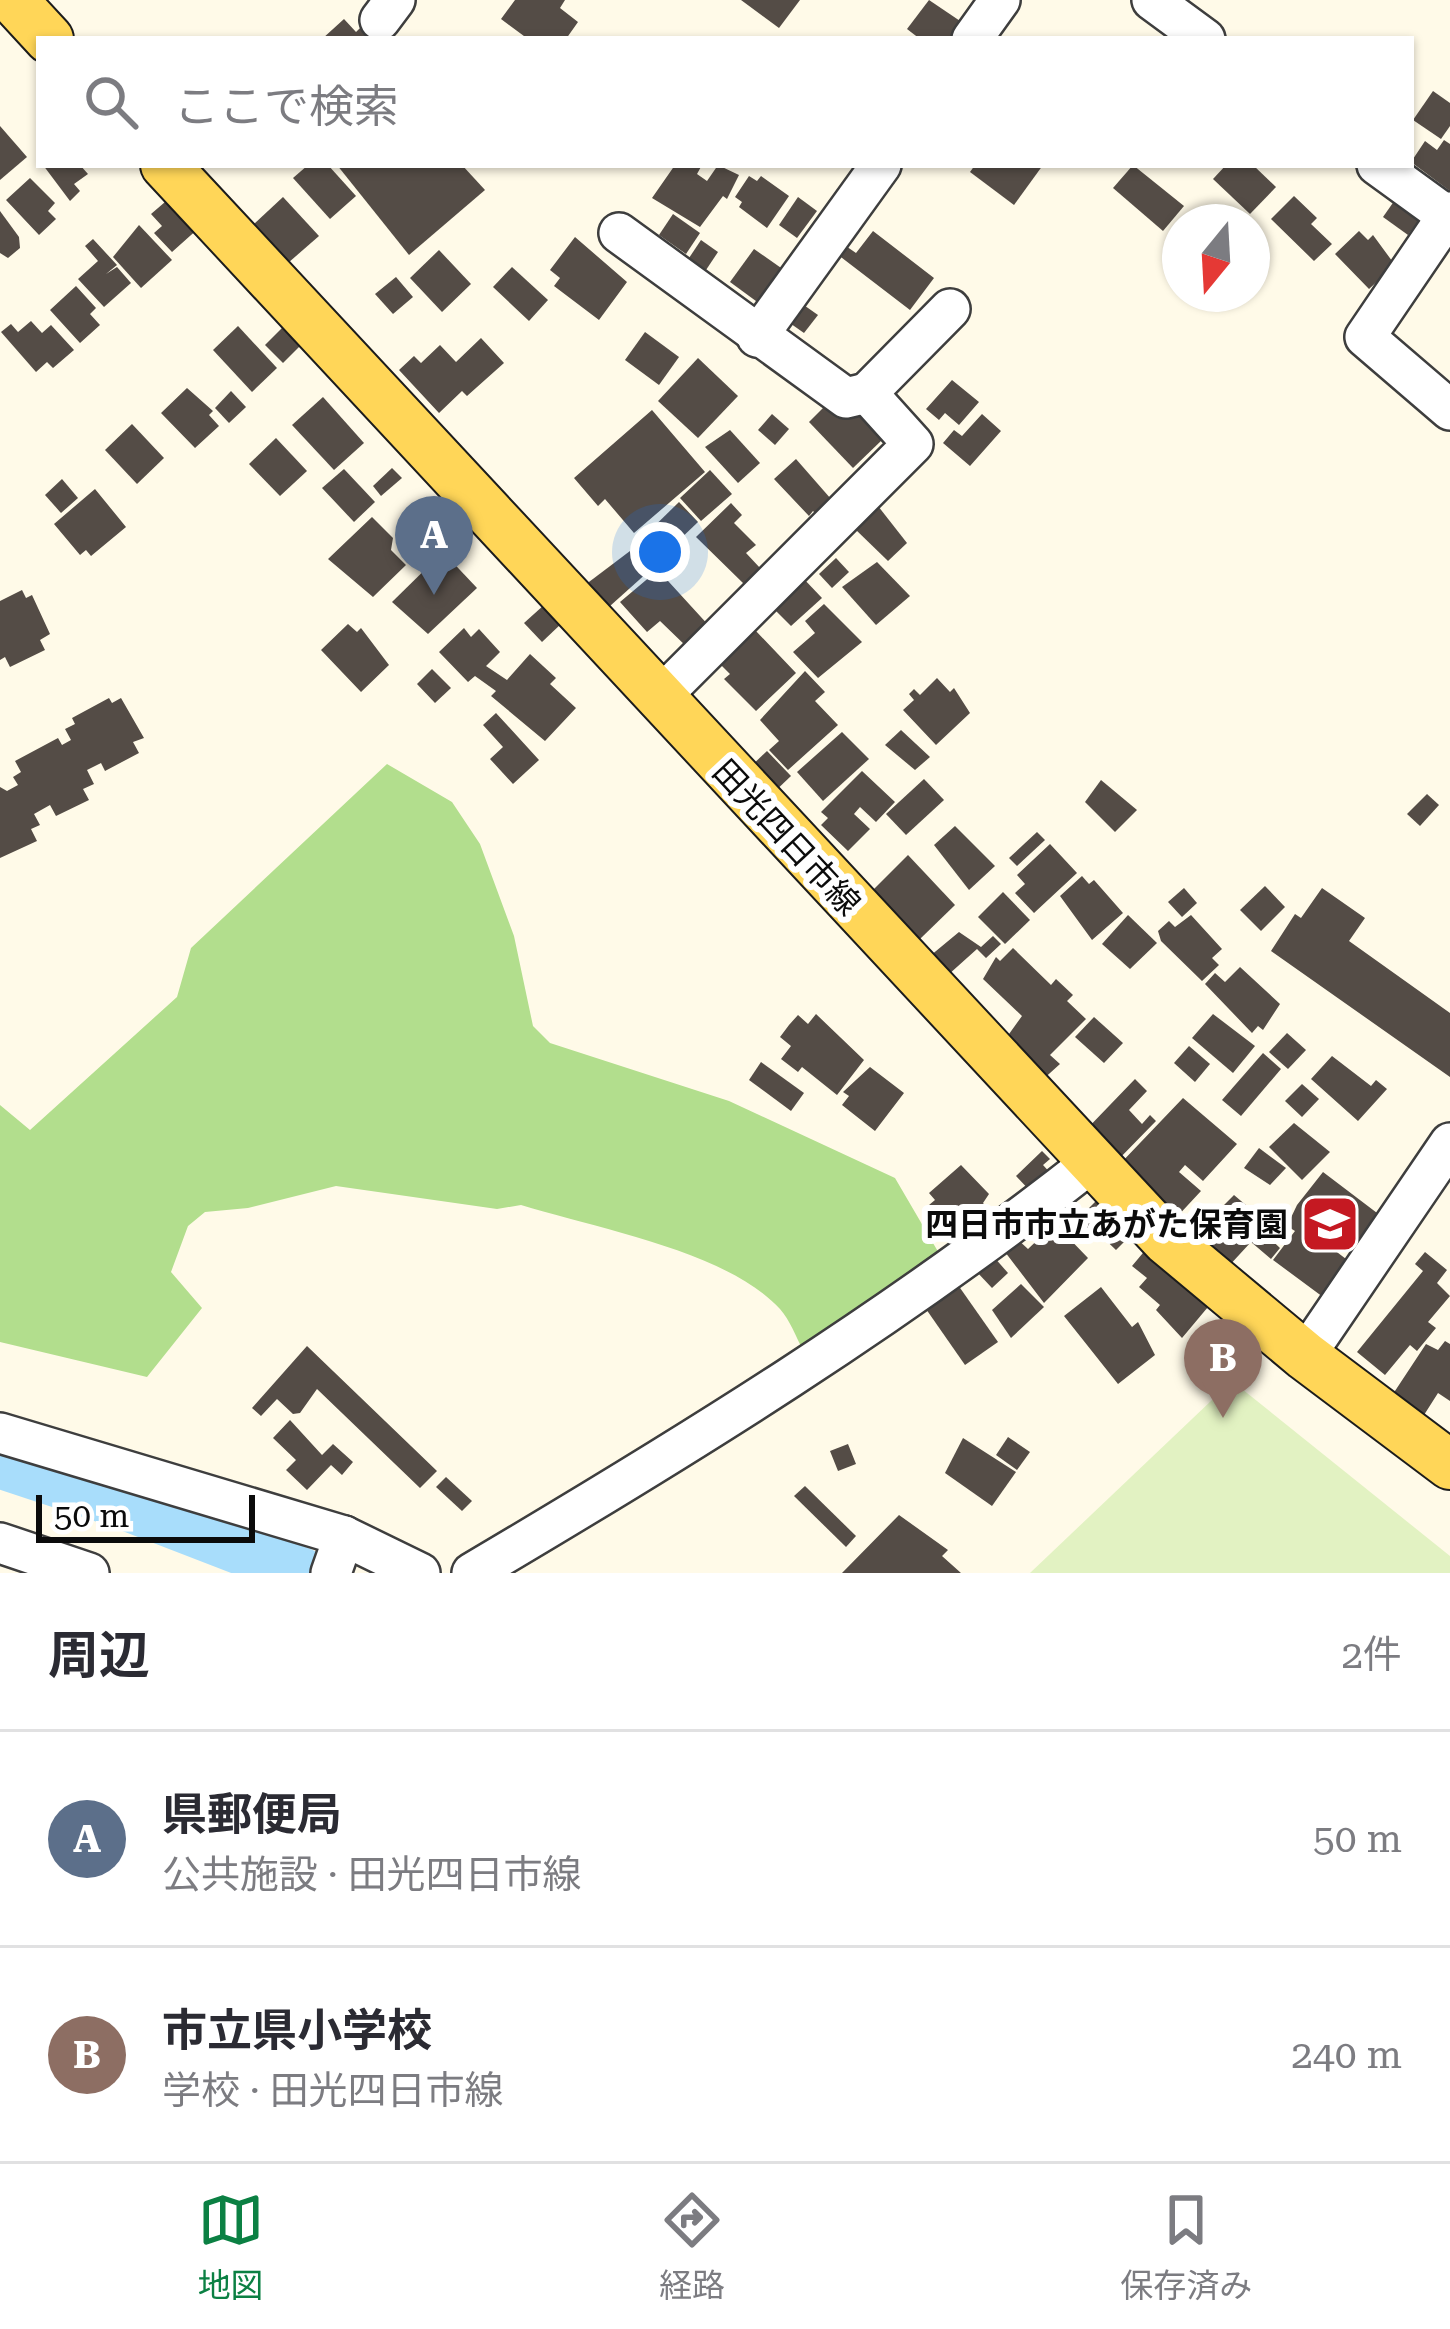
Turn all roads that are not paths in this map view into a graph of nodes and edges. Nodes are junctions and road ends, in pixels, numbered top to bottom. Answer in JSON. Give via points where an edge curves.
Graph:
{"nodes":[{"id":1,"x":13,"y":0,"type":"edge"},
{"id":2,"x":1000,"y":0,"type":"edge"},
{"id":3,"x":46,"y":36,"type":"edge"},
{"id":4,"x":974,"y":36,"type":"edge"},
{"id":5,"x":168,"y":168,"type":"edge"},
{"id":6,"x":879,"y":168,"type":"edge"},
{"id":7,"x":1381,"y":168,"type":"edge"},
{"id":8,"x":1449,"y":216,"type":"edge"},
{"id":9,"x":619,"y":233,"type":"dead end"},
{"id":10,"x":950,"y":309,"type":"dead end"},
{"id":11,"x":758,"y":337,"type":"junction"},
{"id":12,"x":867,"y":393,"type":"junction"},
{"id":13,"x":1450,"y":410,"type":"edge"},
{"id":14,"x":658,"y":699,"type":"junction"},
{"id":15,"x":1450,"y":1143,"type":"edge"},
{"id":16,"x":1092,"y":1162,"type":"junction"},
{"id":17,"x":1305,"y":1356,"type":"junction"},
{"id":18,"x":0,"y":1433,"type":"edge"},
{"id":19,"x":1450,"y":1465,"type":"edge"},
{"id":20,"x":0,"y":1543,"type":"edge"},
{"id":21,"x":338,"y":1554,"type":"edge"},
{"id":22,"x":89,"y":1573,"type":"edge"},
{"id":23,"x":420,"y":1573,"type":"edge"},
{"id":24,"x":472,"y":1573,"type":"edge"}],
"edges":[{"from":1,"to":3,"type":"main road"},
{"from":2,"to":4,"type":"street"},
{"from":5,"to":14,"type":"main road","name":"田光四日市線"},
{"from":6,"to":11,"type":"street"},
{"from":7,"to":8,"type":"street"},
{"from":8,"to":13,"type":"street","via":[[1365,337]]},
{"from":9,"to":11,"type":"street"},
{"from":10,"to":12,"type":"street"},
{"from":11,"to":12,"type":"street","via":[[846,398]]},
{"from":12,"to":14,"type":"street","via":[[913,444]]},
{"from":14,"to":16,"type":"main road","name":"田光四日市線"},
{"from":15,"to":17,"type":"street"},
{"from":16,"to":17,"type":"main road","name":"田光四日市線","via":[[1166,1240]]},
{"from":16,"to":24,"type":"street","via":[[964,1263],[733,1419]]},
{"from":17,"to":19,"type":"main road","name":"田光四日市線"},
{"from":18,"to":21,"type":"street"},
{"from":20,"to":22,"type":"street"},
{"from":21,"to":23,"type":"street"}]}
